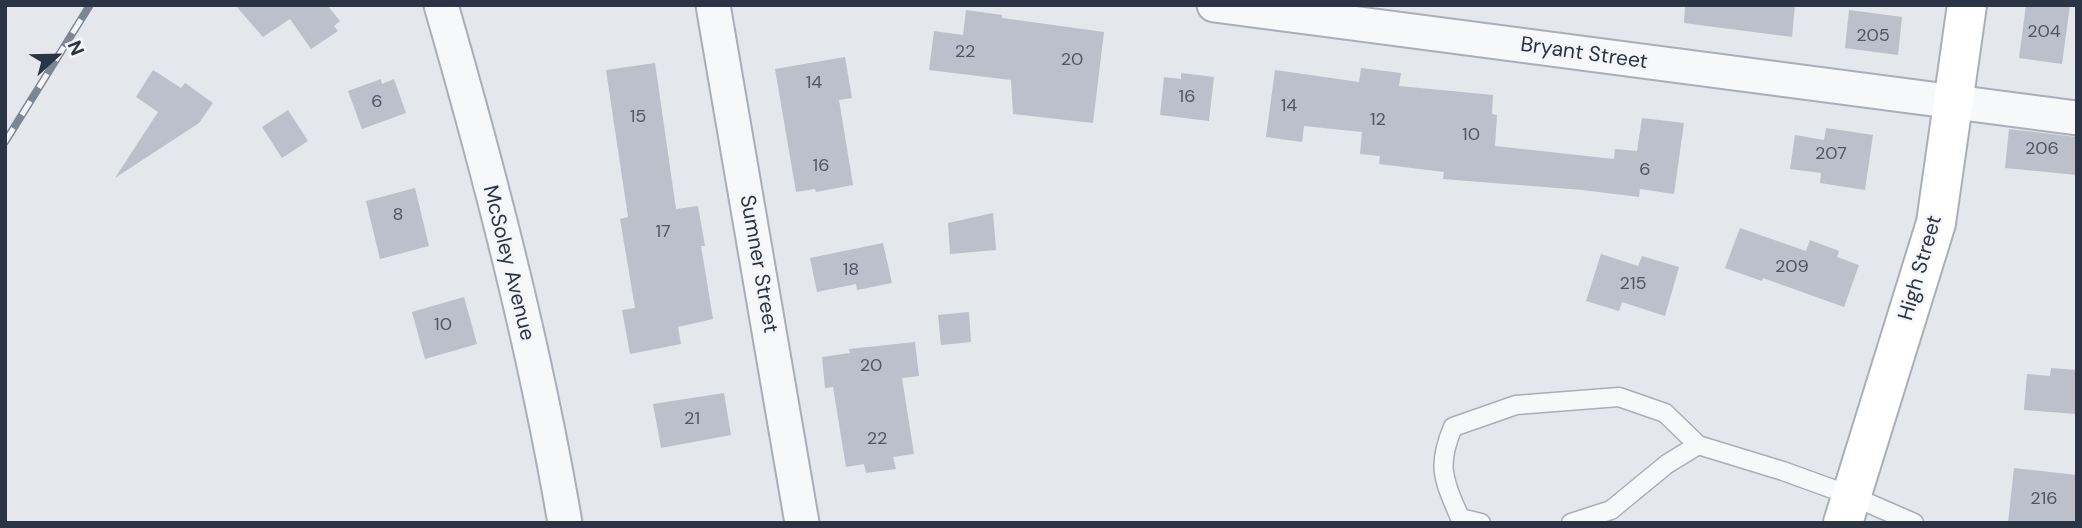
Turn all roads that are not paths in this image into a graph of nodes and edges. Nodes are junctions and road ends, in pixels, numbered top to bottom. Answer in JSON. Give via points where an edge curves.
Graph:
{"nodes":[{"id":1,"x":441,"y":5,"type":"edge"},
{"id":2,"x":713,"y":5,"type":"edge"},
{"id":3,"x":1214,"y":5,"type":"edge"},
{"id":4,"x":1967,"y":5,"type":"edge"},
{"id":5,"x":1954,"y":104,"type":"junction"},
{"id":6,"x":2077,"y":118,"type":"edge"},
{"id":7,"x":1698,"y":445,"type":"junction"},
{"id":8,"x":1847,"y":509,"type":"edge"},
{"id":9,"x":565,"y":523,"type":"edge"},
{"id":10,"x":802,"y":523,"type":"edge"},
{"id":11,"x":1481,"y":523,"type":"edge"},
{"id":12,"x":1571,"y":523,"type":"edge"},
{"id":13,"x":1914,"y":523,"type":"edge"}],
"edges":[{"from":1,"to":9,"type":"street","name":"McSoley Avenue","via":[[518,301]]},
{"from":2,"to":10,"type":"street","name":"Sumner Street"},
{"from":3,"to":5,"type":"street","name":"Bryant Street"},
{"from":4,"to":5,"type":"street","name":"High Street"},
{"from":5,"to":6,"type":"street","name":"Bryant Street"},
{"from":5,"to":8,"type":"street","name":"High Street","via":[[1933,234]]},
{"from":7,"to":8,"type":"lane","via":[[1783,471]]},
{"from":7,"to":11,"type":"lane","via":[[1665,412],[1619,397],[1516,405],[1453,427],[1444,448],[1443,478],[1460,518]]},
{"from":7,"to":12,"type":"lane","via":[[1611,510]]},
{"from":8,"to":13,"type":"lane"}]}
